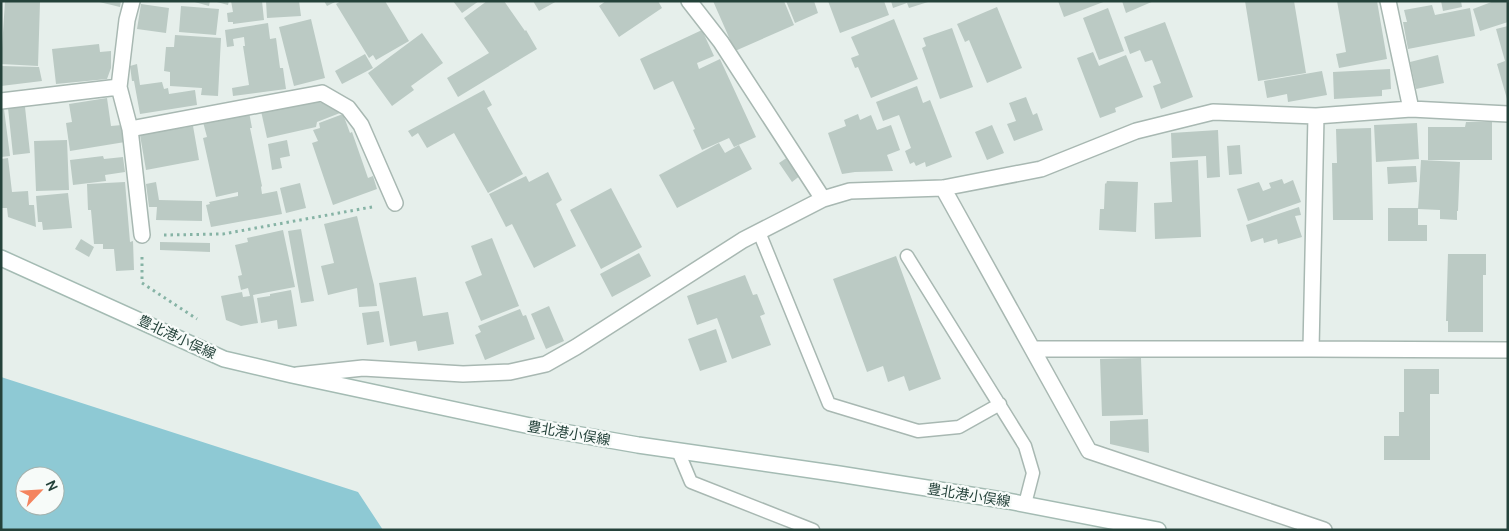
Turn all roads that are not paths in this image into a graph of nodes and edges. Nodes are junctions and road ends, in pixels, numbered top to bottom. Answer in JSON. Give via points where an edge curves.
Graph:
{"nodes":[{"id":1,"x":132,"y":1,"type":"edge"},
{"id":2,"x":689,"y":1,"type":"edge"},
{"id":3,"x":1388,"y":1,"type":"edge"},
{"id":4,"x":119,"y":87,"type":"junction"},
{"id":5,"x":1,"y":101,"type":"edge"},
{"id":6,"x":1411,"y":109,"type":"junction"},
{"id":7,"x":1508,"y":114,"type":"edge"},
{"id":8,"x":1316,"y":116,"type":"junction"},
{"id":9,"x":130,"y":129,"type":"junction"},
{"id":10,"x":943,"y":188,"type":"junction"},
{"id":11,"x":823,"y":199,"type":"junction"},
{"id":12,"x":395,"y":203,"type":"road end"},
{"id":13,"x":759,"y":232,"type":"junction"},
{"id":14,"x":142,"y":235,"type":"road end"},
{"id":15,"x":907,"y":256,"type":"dead end"},
{"id":16,"x":1,"y":258,"type":"edge"},
{"id":17,"x":1311,"y":348,"type":"junction"},
{"id":18,"x":1033,"y":350,"type":"junction"},
{"id":19,"x":1508,"y":350,"type":"edge"},
{"id":20,"x":292,"y":375,"type":"junction"},
{"id":21,"x":1000,"y":404,"type":"junction"},
{"id":22,"x":678,"y":451,"type":"junction"},
{"id":23,"x":1025,"y":504,"type":"junction"},
{"id":24,"x":813,"y":530,"type":"edge"},
{"id":25,"x":1158,"y":530,"type":"edge"},
{"id":26,"x":1324,"y":530,"type":"edge"}],
"edges":[{"from":1,"to":4,"type":"street"},
{"from":2,"to":11,"type":"street","via":[[720,42]]},
{"from":3,"to":6,"type":"street"},
{"from":4,"to":5,"type":"street"},
{"from":4,"to":9,"type":"street"},
{"from":6,"to":7,"type":"street"},
{"from":6,"to":8,"type":"street"},
{"from":8,"to":10,"type":"street","via":[[1213,112],[1136,131],[1041,169]]},
{"from":8,"to":17,"type":"street"},
{"from":9,"to":12,"type":"street","via":[[322,93],[348,108],[361,125]]},
{"from":9,"to":14,"type":"street"},
{"from":10,"to":11,"type":"street","via":[[850,191]]},
{"from":10,"to":18,"type":"street"},
{"from":11,"to":13,"type":"street"},
{"from":13,"to":20,"type":"street","via":[[546,364],[510,372],[463,374],[363,368]]},
{"from":13,"to":21,"type":"lane","via":[[829,404],[918,431],[959,426]]},
{"from":15,"to":21,"type":"lane"},
{"from":16,"to":20,"type":"street","name":"豊北港小俣線","via":[[224,359]]},
{"from":17,"to":18,"type":"street"},
{"from":17,"to":19,"type":"street"},
{"from":18,"to":26,"type":"street","via":[[1089,452]]},
{"from":20,"to":22,"type":"street","name":"豊北港小俣線","via":[[535,428]]},
{"from":21,"to":23,"type":"lane","via":[[1026,446],[1032,474]]},
{"from":22,"to":23,"type":"street","name":"豊北港小俣線"},
{"from":22,"to":24,"type":"lane","via":[[691,482]]},
{"from":23,"to":25,"type":"street","name":"豊北港小俣線"}]}
